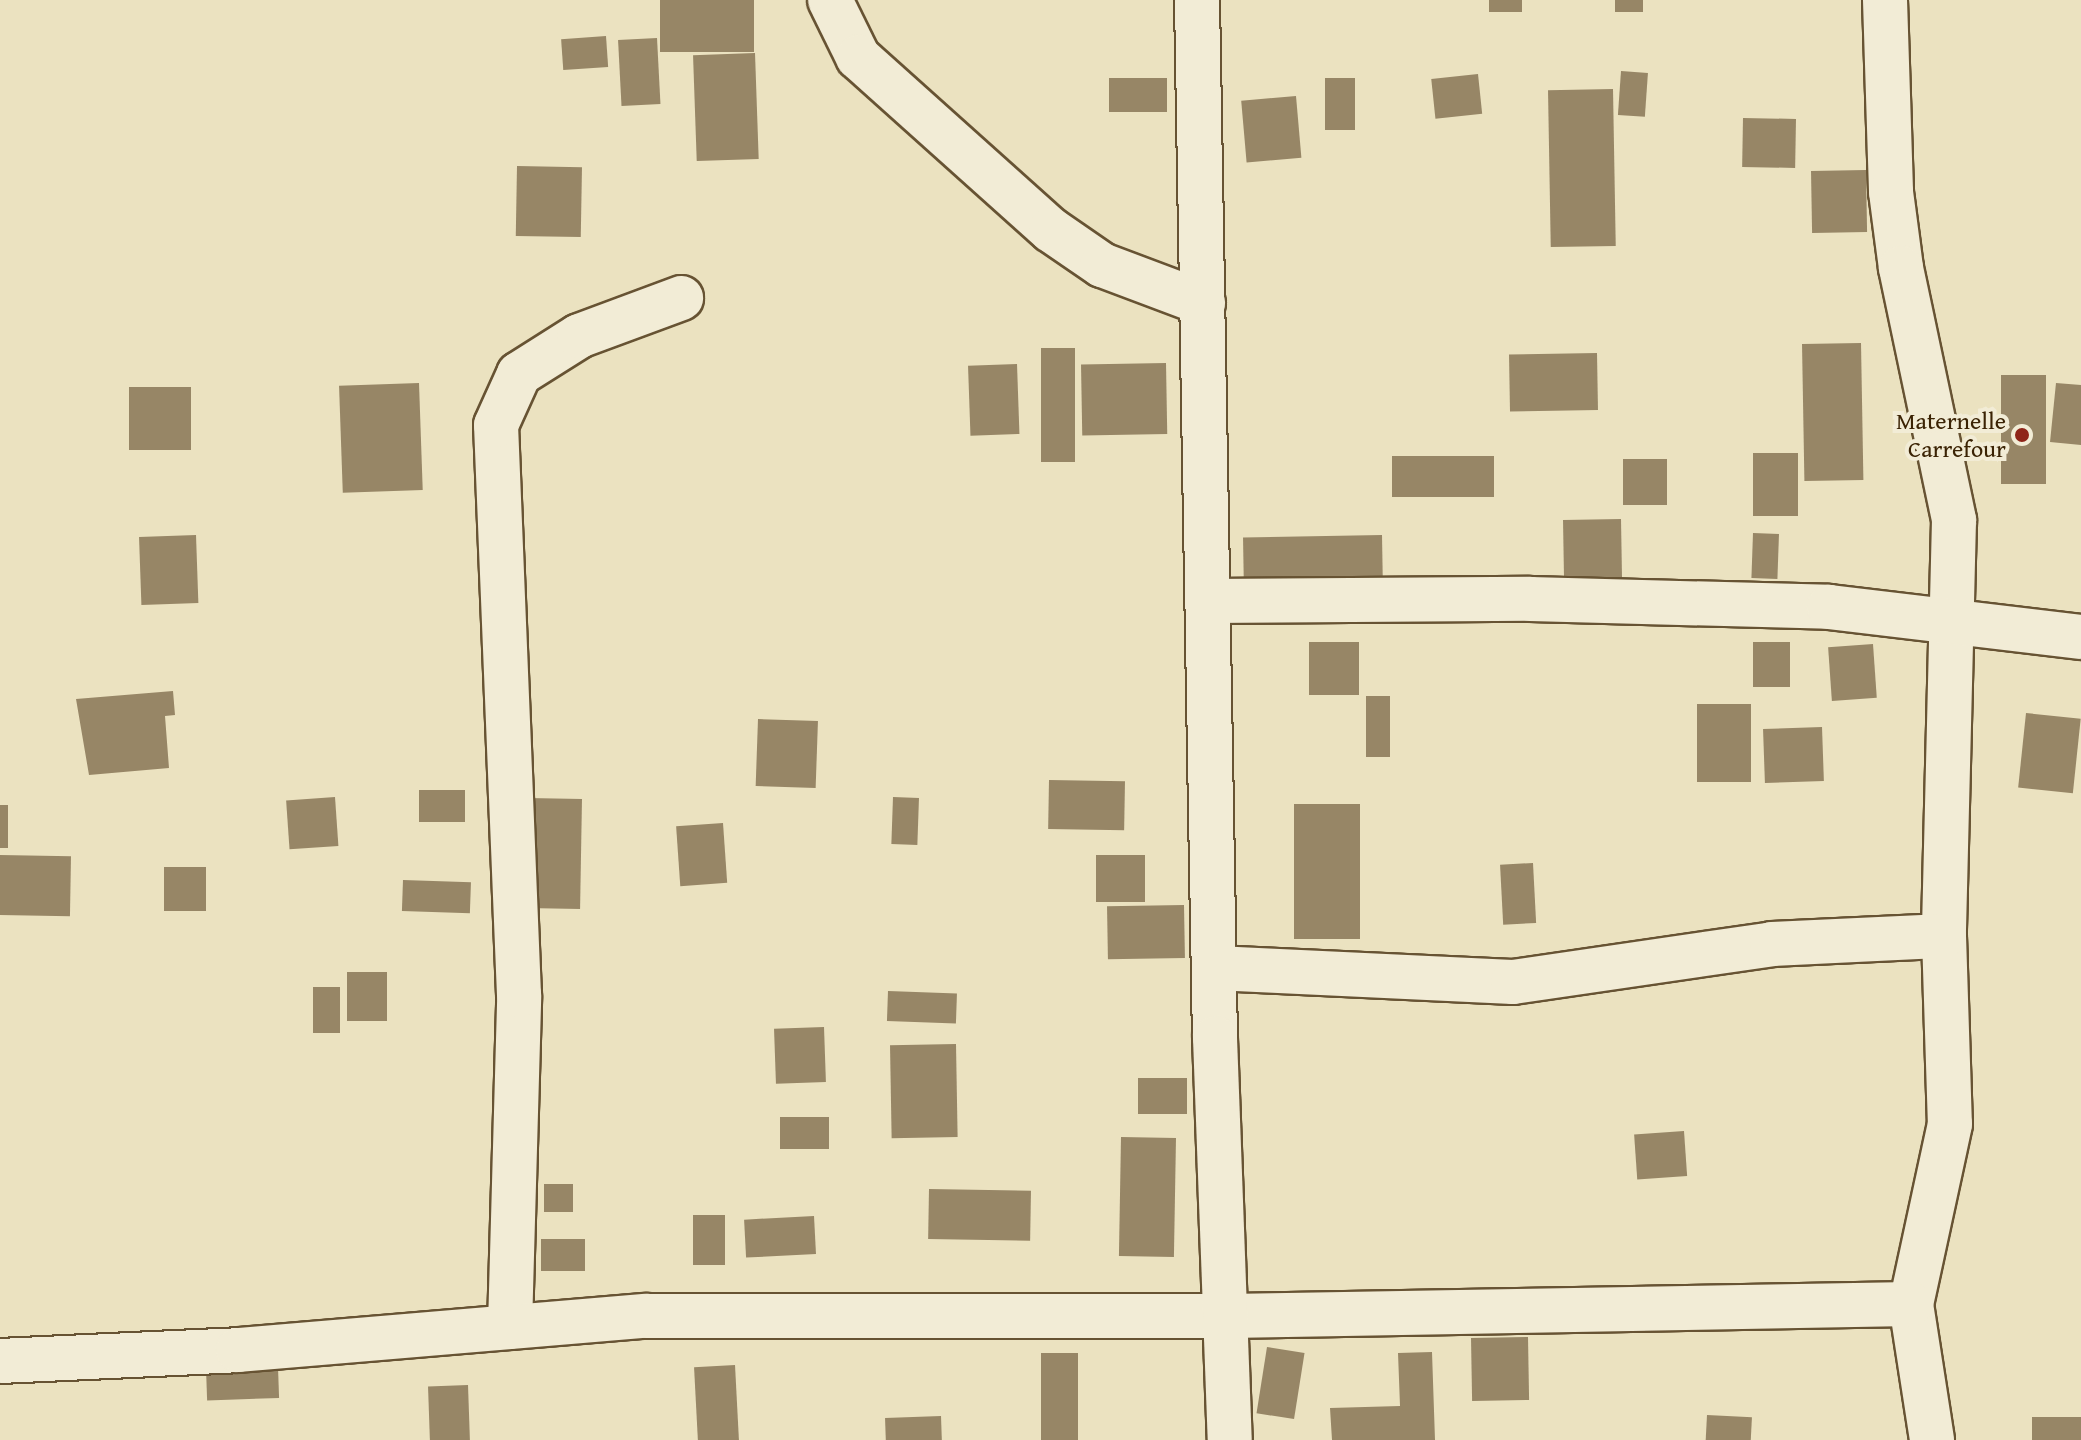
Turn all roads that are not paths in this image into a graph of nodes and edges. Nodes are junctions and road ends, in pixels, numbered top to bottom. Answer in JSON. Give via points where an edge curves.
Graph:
{"nodes":[{"id":1,"x":830,"y":0,"type":"edge"},
{"id":2,"x":1197,"y":0,"type":"edge"},
{"id":3,"x":1885,"y":0,"type":"edge"},
{"id":4,"x":681,"y":298,"type":"dead end"},
{"id":5,"x":1203,"y":303,"type":"junction"},
{"id":6,"x":1209,"y":601,"type":"junction"},
{"id":7,"x":1956,"y":617,"type":"junction"},
{"id":8,"x":2081,"y":637,"type":"edge"},
{"id":9,"x":1944,"y":936,"type":"junction"},
{"id":10,"x":1215,"y":968,"type":"junction"},
{"id":11,"x":1911,"y":1304,"type":"junction"},
{"id":12,"x":1229,"y":1316,"type":"junction"},
{"id":13,"x":510,"y":1327,"type":"junction"},
{"id":14,"x":0,"y":1361,"type":"edge"},
{"id":15,"x":1230,"y":1440,"type":"edge"},
{"id":16,"x":1932,"y":1440,"type":"edge"}],
"edges":[{"from":1,"to":5,"type":"street","via":[[858,57],[1051,230],[1102,265]]},
{"from":2,"to":5,"type":"street"},
{"from":3,"to":7,"type":"street","via":[[1891,192],[1954,520]]},
{"from":4,"to":13,"type":"street","via":[[579,336],[519,374],[496,425],[519,995]]},
{"from":5,"to":6,"type":"street"},
{"from":6,"to":7,"type":"street","via":[[1684,602]]},
{"from":6,"to":10,"type":"street"},
{"from":7,"to":8,"type":"street","via":[[2032,634]]},
{"from":7,"to":9,"type":"street"},
{"from":9,"to":10,"type":"street","via":[[1772,944],[1513,982]]},
{"from":9,"to":11,"type":"street","via":[[1950,1124]]},
{"from":10,"to":12,"type":"street"},
{"from":11,"to":12,"type":"street"},
{"from":11,"to":16,"type":"street"},
{"from":12,"to":13,"type":"street","via":[[748,1314]]},
{"from":12,"to":15,"type":"street"},
{"from":13,"to":14,"type":"street","via":[[238,1350]]}]}
